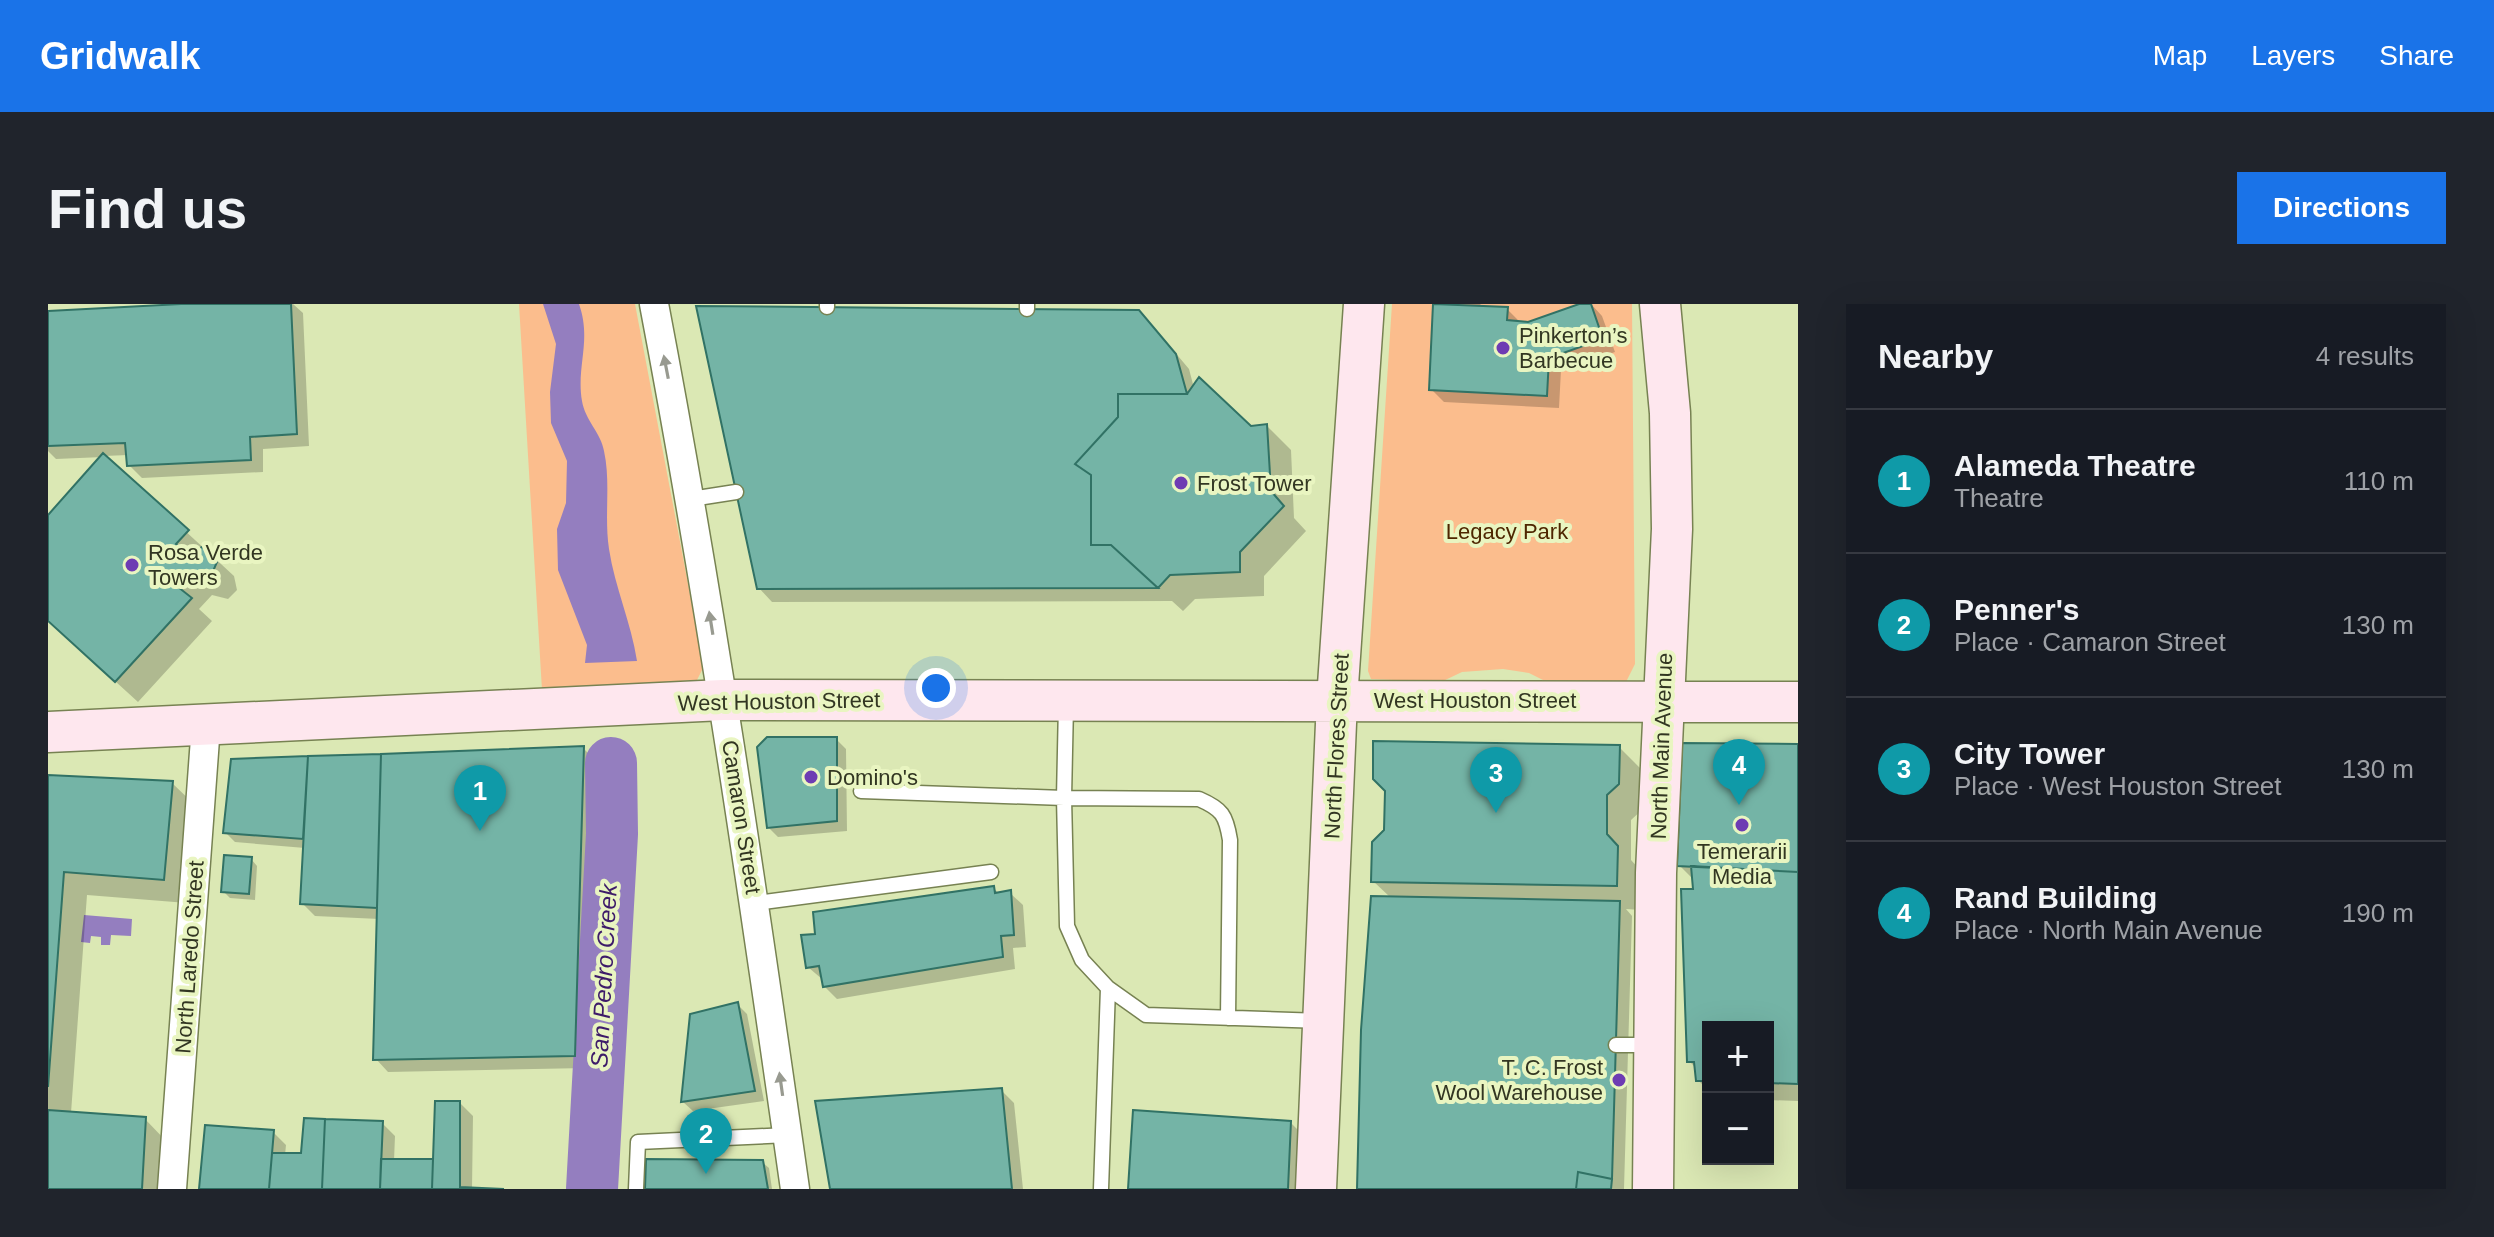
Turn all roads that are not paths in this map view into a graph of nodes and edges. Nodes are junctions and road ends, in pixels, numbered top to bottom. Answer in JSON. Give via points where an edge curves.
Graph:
{"nodes":[{"id":1,"x":654,"y":304,"type":"edge"},
{"id":2,"x":1364,"y":304,"type":"edge"},
{"id":3,"x":1660,"y":304,"type":"edge"},
{"id":4,"x":736,"y":492,"type":"dead end"},
{"id":5,"x":691,"y":499,"type":"junction"},
{"id":6,"x":1067,"y":699,"type":"junction"},
{"id":7,"x":723,"y":700,"type":"junction"},
{"id":8,"x":1337,"y":700,"type":"junction"},
{"id":9,"x":1662,"y":700,"type":"junction"},
{"id":10,"x":1798,"y":702,"type":"edge"},
{"id":11,"x":206,"y":725,"type":"junction"},
{"id":12,"x":48,"y":732,"type":"edge"},
{"id":13,"x":861,"y":791,"type":"dead end"},
{"id":14,"x":1064,"y":798,"type":"junction"},
{"id":15,"x":991,"y":872,"type":"dead end"},
{"id":16,"x":756,"y":903,"type":"junction"},
{"id":17,"x":1108,"y":988,"type":"junction"},
{"id":18,"x":1228,"y":1018,"type":"junction"},
{"id":19,"x":1323,"y":1021,"type":"junction"},
{"id":20,"x":788,"y":1135,"type":"junction"},
{"id":21,"x":172,"y":1189,"type":"edge"},
{"id":22,"x":636,"y":1189,"type":"edge"},
{"id":23,"x":795,"y":1189,"type":"edge"},
{"id":24,"x":1101,"y":1189,"type":"edge"},
{"id":25,"x":1316,"y":1189,"type":"edge"},
{"id":26,"x":1653,"y":1189,"type":"edge"}],
"edges":[{"from":5,"to":1,"type":"street","name":"Camaron Street","one_way":true},
{"from":2,"to":8,"type":"main road","name":"North Flores Street"},
{"from":3,"to":9,"type":"main road","name":"North Main Avenue","via":[[1672,490]]},
{"from":4,"to":5,"type":"lane"},
{"from":7,"to":5,"type":"street","name":"Camaron Street","one_way":true},
{"from":6,"to":7,"type":"main road","name":"West Houston Street"},
{"from":6,"to":8,"type":"main road","name":"West Houston Street"},
{"from":6,"to":14,"type":"lane"},
{"from":7,"to":11,"type":"main road","name":"West Houston Street"},
{"from":7,"to":16,"type":"street","name":"Camaron Street"},
{"from":8,"to":9,"type":"main road","name":"West Houston Street"},
{"from":8,"to":19,"type":"main road","name":"North Flores Street"},
{"from":9,"to":10,"type":"main road","name":"West Houston Street"},
{"from":9,"to":26,"type":"main road","name":"North Main Avenue","via":[[1635,1045]]},
{"from":11,"to":12,"type":"main road","name":"West Houston Street"},
{"from":11,"to":21,"type":"street","name":"North Laredo Street"},
{"from":13,"to":14,"type":"lane"},
{"from":14,"to":17,"type":"lane","via":[[1067,926],[1082,960]]},
{"from":14,"to":18,"type":"lane","via":[[1199,799],[1226,816]]},
{"from":15,"to":16,"type":"lane"},
{"from":20,"to":16,"type":"street","name":"Camaron Street","one_way":true},
{"from":17,"to":18,"type":"lane","via":[[1146,1015]]},
{"from":17,"to":24,"type":"lane"},
{"from":18,"to":19,"type":"lane"},
{"from":19,"to":25,"type":"main road","name":"North Flores Street"},
{"from":20,"to":22,"type":"lane","via":[[638,1142]]},
{"from":20,"to":23,"type":"street","name":"Camaron Street"}]}
